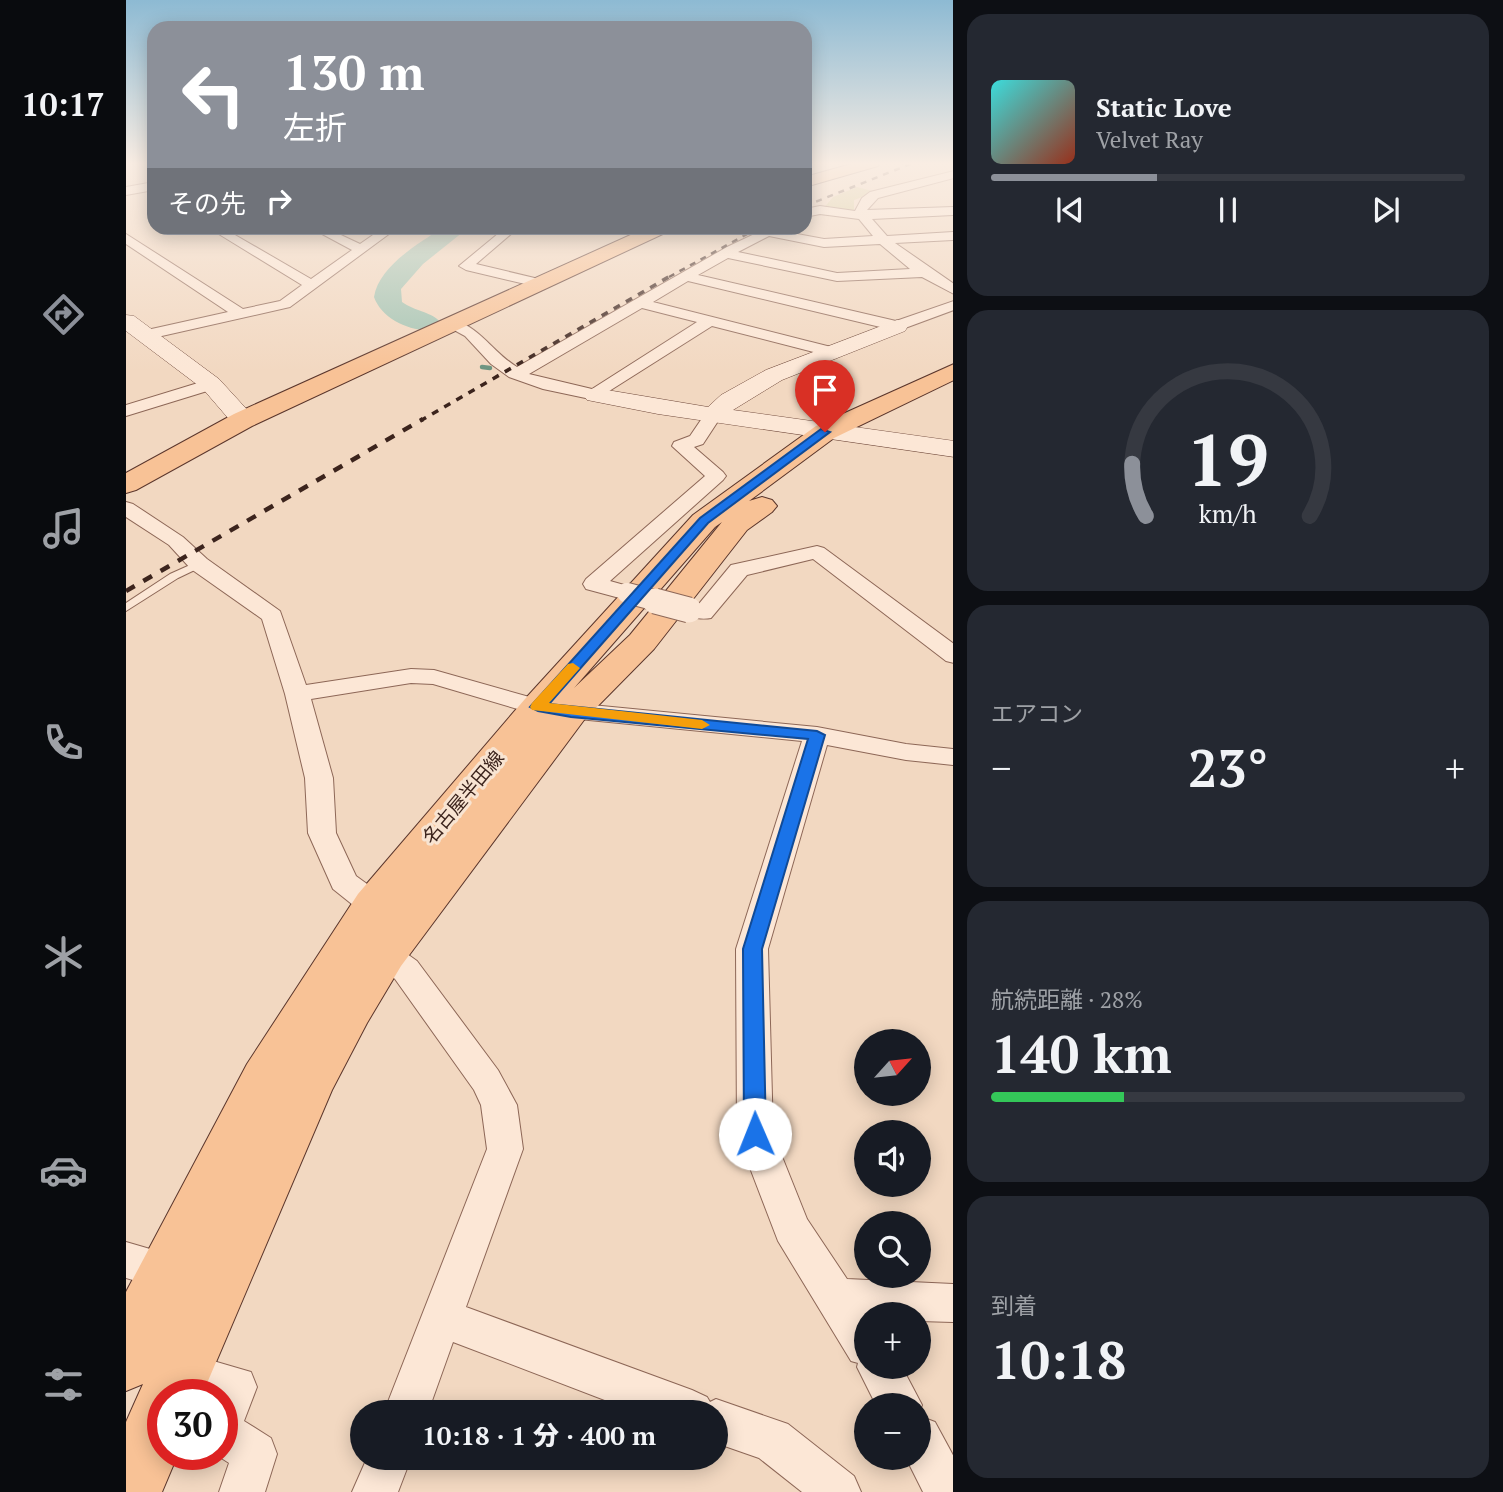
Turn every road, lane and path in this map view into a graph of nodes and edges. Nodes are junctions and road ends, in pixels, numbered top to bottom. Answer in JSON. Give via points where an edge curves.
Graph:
{"nodes":[{"id":1,"x":875,"y":233,"type":"edge"},
{"id":2,"x":227,"y":235,"type":"edge"},
{"id":3,"x":331,"y":235,"type":"edge"},
{"id":4,"x":381,"y":235,"type":"edge"},
{"id":5,"x":504,"y":235,"type":"edge"},
{"id":6,"x":644,"y":235,"type":"edge"},
{"id":7,"x":762,"y":235,"type":"edge"},
{"id":8,"x":791,"y":235,"type":"edge"},
{"id":9,"x":953,"y":236,"type":"edge"},
{"id":10,"x":939,"y":237,"type":"junction"},
{"id":11,"x":126,"y":238,"type":"edge"},
{"id":12,"x":884,"y":240,"type":"junction"},
{"id":13,"x":360,"y":249,"type":"junction"},
{"id":14,"x":953,"y":249,"type":"edge"},
{"id":15,"x":148,"y":253,"type":"junction"},
{"id":16,"x":727,"y":254,"type":"junction"},
{"id":17,"x":126,"y":257,"type":"edge"},
{"id":18,"x":923,"y":273,"type":"junction"},
{"id":19,"x":687,"y":277,"type":"junction"},
{"id":20,"x":538,"y":283,"type":"junction"},
{"id":21,"x":310,"y":284,"type":"junction"},
{"id":22,"x":953,"y":289,"type":"edge"},
{"id":23,"x":641,"y":303,"type":"junction"},
{"id":24,"x":953,"y":304,"type":"edge"},
{"id":25,"x":240,"y":313,"type":"junction"},
{"id":26,"x":710,"y":320,"type":"junction"},
{"id":27,"x":451,"y":324,"type":"junction"},
{"id":28,"x":897,"y":326,"type":"junction"},
{"id":29,"x":135,"y":328,"type":"edge"},
{"id":30,"x":834,"y":352,"type":"junction"},
{"id":31,"x":953,"y":372,"type":"edge"},
{"id":32,"x":517,"y":374,"type":"junction"},
{"id":33,"x":211,"y":384,"type":"junction"},
{"id":34,"x":953,"y":388,"type":"edge"},
{"id":35,"x":595,"y":395,"type":"junction"},
{"id":36,"x":126,"y":411,"type":"edge"},
{"id":37,"x":713,"y":415,"type":"junction"},
{"id":38,"x":243,"y":420,"type":"junction"},
{"id":39,"x":842,"y":434,"type":"junction"},
{"id":40,"x":953,"y":449,"type":"edge"},
{"id":41,"x":126,"y":484,"type":"edge"},
{"id":42,"x":126,"y":508,"type":"edge"},
{"id":43,"x":199,"y":564,"type":"junction"},
{"id":44,"x":126,"y":608,"type":"edge"},
{"id":45,"x":953,"y":655,"type":"edge"},
{"id":46,"x":297,"y":694,"type":"junction"},
{"id":47,"x":555,"y":709,"type":"junction"},
{"id":48,"x":817,"y":735,"type":"junction"},
{"id":49,"x":953,"y":757,"type":"edge"},
{"id":50,"x":379,"y":930,"type":"junction"},
{"id":51,"x":146,"y":1266,"type":"edge"},
{"id":52,"x":838,"y":1298,"type":"junction"},
{"id":53,"x":953,"y":1303,"type":"edge"},
{"id":54,"x":441,"y":1317,"type":"junction"},
{"id":55,"x":854,"y":1325,"type":"edge"},
{"id":56,"x":126,"y":1360,"type":"edge"},
{"id":57,"x":177,"y":1379,"type":"edge"},
{"id":58,"x":410,"y":1400,"type":"edge"},
{"id":59,"x":660,"y":1400,"type":"edge"},
{"id":60,"x":728,"y":1425,"type":"edge"},
{"id":61,"x":238,"y":1443,"type":"edge"},
{"id":62,"x":147,"y":1450,"type":"edge"},
{"id":63,"x":931,"y":1460,"type":"edge"},
{"id":64,"x":383,"y":1470,"type":"edge"},
{"id":65,"x":129,"y":1492,"type":"edge"},
{"id":66,"x":242,"y":1492,"type":"edge"},
{"id":67,"x":375,"y":1492,"type":"edge"},
{"id":68,"x":838,"y":1492,"type":"edge"},
{"id":69,"x":948,"y":1492,"type":"edge"}],
"edges":[{"from":1,"to":12,"type":"street"},
{"from":2,"to":21,"type":"street"},
{"from":3,"to":13,"type":"street"},
{"from":4,"to":13,"type":"street"},
{"from":5,"to":20,"type":"street","via":[[466,266]]},
{"from":6,"to":20,"type":"main road"},
{"from":7,"to":16,"type":"street"},
{"from":8,"to":12,"type":"street","via":[[824,243]]},
{"from":9,"to":10,"type":"street"},
{"from":10,"to":12,"type":"street"},
{"from":10,"to":14,"type":"street"},
{"from":11,"to":15,"type":"street"},
{"from":12,"to":18,"type":"street"},
{"from":13,"to":21,"type":"street"},
{"from":15,"to":17,"type":"street"},
{"from":15,"to":25,"type":"street"},
{"from":16,"to":18,"type":"street","via":[[837,277]]},
{"from":16,"to":19,"type":"street"},
{"from":18,"to":22,"type":"street"},
{"from":19,"to":23,"type":"street"},
{"from":19,"to":28,"type":"street"},
{"from":20,"to":27,"type":"main road"},
{"from":21,"to":25,"type":"street","via":[[285,304]]},
{"from":23,"to":26,"type":"street"},
{"from":23,"to":32,"type":"street"},
{"from":24,"to":28,"type":"street"},
{"from":25,"to":29,"type":"street"},
{"from":26,"to":30,"type":"street"},
{"from":26,"to":35,"type":"street"},
{"from":27,"to":32,"type":"street","via":[[476,334],[492,357]]},
{"from":27,"to":38,"type":"main road"},
{"from":28,"to":30,"type":"street"},
{"from":29,"to":33,"type":"street"},
{"from":30,"to":37,"type":"street","via":[[748,387]]},
{"from":31,"to":39,"type":"main road","name":"名古屋半田線"},
{"from":32,"to":35,"type":"street"},
{"from":33,"to":36,"type":"street"},
{"from":33,"to":38,"type":"street"},
{"from":34,"to":39,"type":"main road","name":"名古屋半田線"},
{"from":35,"to":37,"type":"street"},
{"from":37,"to":39,"type":"street"},
{"from":37,"to":45,"type":"street","bridge":true,"via":[[698,440],[681,446],[716,476],[594,584],[702,613],[739,570],[817,552]]},
{"from":38,"to":41,"type":"main road"},
{"from":39,"to":40,"type":"street"},
{"from":39,"to":47,"type":"main road","name":"名古屋半田線","via":[[736,524],[642,642]]},
{"from":42,"to":43,"type":"street","via":[[176,541]]},
{"from":43,"to":44,"type":"lane"},
{"from":43,"to":46,"type":"street","via":[[272,616]]},
{"from":46,"to":47,"type":"street","via":[[411,676],[434,677]]},
{"from":46,"to":50,"type":"street","via":[[319,778],[322,833],[344,882]]},
{"from":47,"to":48,"type":"street"},
{"from":47,"to":50,"type":"main road","name":"名古屋半田線"},
{"from":48,"to":49,"type":"street"},
{"from":48,"to":52,"type":"street","via":[[752,949],[755,1134],[792,1229]]},
{"from":50,"to":51,"type":"main road","name":"名古屋半田線","via":[[265,1079]]},
{"from":50,"to":54,"type":"street","via":[[499,1105],[505,1149]]},
{"from":50,"to":57,"type":"main road","name":"名古屋半田線","via":[[348,1012],[307,1088]]},
{"from":51,"to":56,"type":"main road","name":"名古屋半田線"},
{"from":52,"to":53,"type":"street"},
{"from":52,"to":55,"type":"street"},
{"from":54,"to":58,"type":"street"},
{"from":54,"to":59,"type":"street"},
{"from":60,"to":68,"type":"street","via":[[772,1440]]},
{"from":61,"to":66,"type":"street","via":[[256,1454]]},
{"from":62,"to":65,"type":"main road","name":"名古屋半田線"},
{"from":63,"to":69,"type":"street"},
{"from":64,"to":67,"type":"street"}]}
